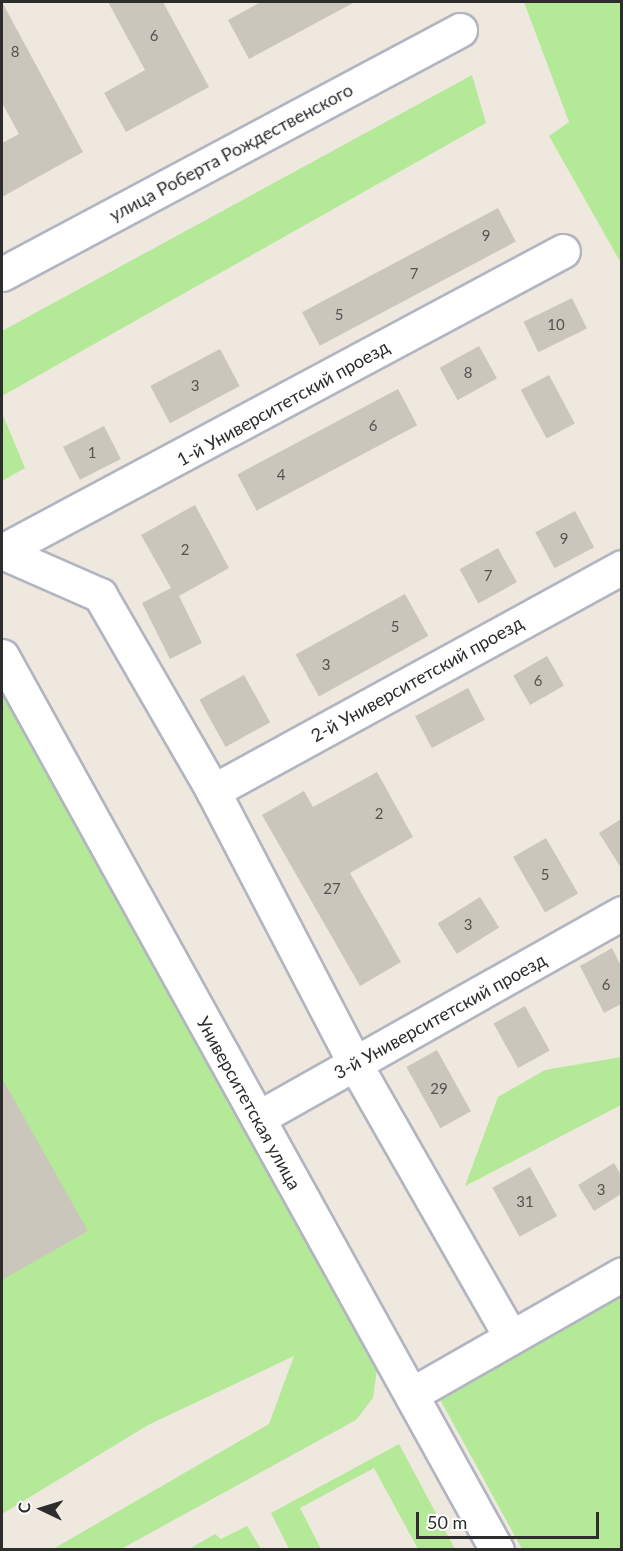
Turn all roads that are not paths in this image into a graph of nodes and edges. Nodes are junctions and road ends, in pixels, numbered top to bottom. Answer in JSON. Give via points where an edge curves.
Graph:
{"nodes":[{"id":1,"x":460,"y":30,"type":"dead end"},
{"id":2,"x":563,"y":251,"type":"dead end"},
{"id":3,"x":2,"y":274,"type":"edge"},
{"id":4,"x":2,"y":552,"type":"edge"},
{"id":5,"x":621,"y":567,"type":"edge"},
{"id":6,"x":2,"y":656,"type":"edge"},
{"id":7,"x":213,"y":791,"type":"junction"},
{"id":8,"x":621,"y":913,"type":"edge"},
{"id":9,"x":355,"y":1064,"type":"junction"},
{"id":10,"x":258,"y":1118,"type":"junction"},
{"id":11,"x":621,"y":1274,"type":"edge"},
{"id":12,"x":511,"y":1337,"type":"junction"},
{"id":13,"x":412,"y":1394,"type":"junction"},
{"id":14,"x":497,"y":1550,"type":"edge"}],
"edges":[{"from":1,"to":3,"type":"street","name":"улица Роберта Рождественского"},
{"from":2,"to":4,"type":"street","name":"1-й Университетский проезд","via":[[99,504]]},
{"from":4,"to":7,"type":"street","via":[[100,595]]},
{"from":5,"to":7,"type":"street","name":"2-й Университетский проезд"},
{"from":6,"to":10,"type":"street","name":"Университетская улица"},
{"from":7,"to":9,"type":"street"},
{"from":8,"to":9,"type":"street","name":"3-й Университетский проезд"},
{"from":9,"to":10,"type":"street","name":"3-й Университетский проезд"},
{"from":9,"to":12,"type":"street"},
{"from":10,"to":13,"type":"street","name":"Университетская улица"},
{"from":11,"to":12,"type":"street"},
{"from":12,"to":13,"type":"street"},
{"from":13,"to":14,"type":"street","name":"Университетская улица"}]}
